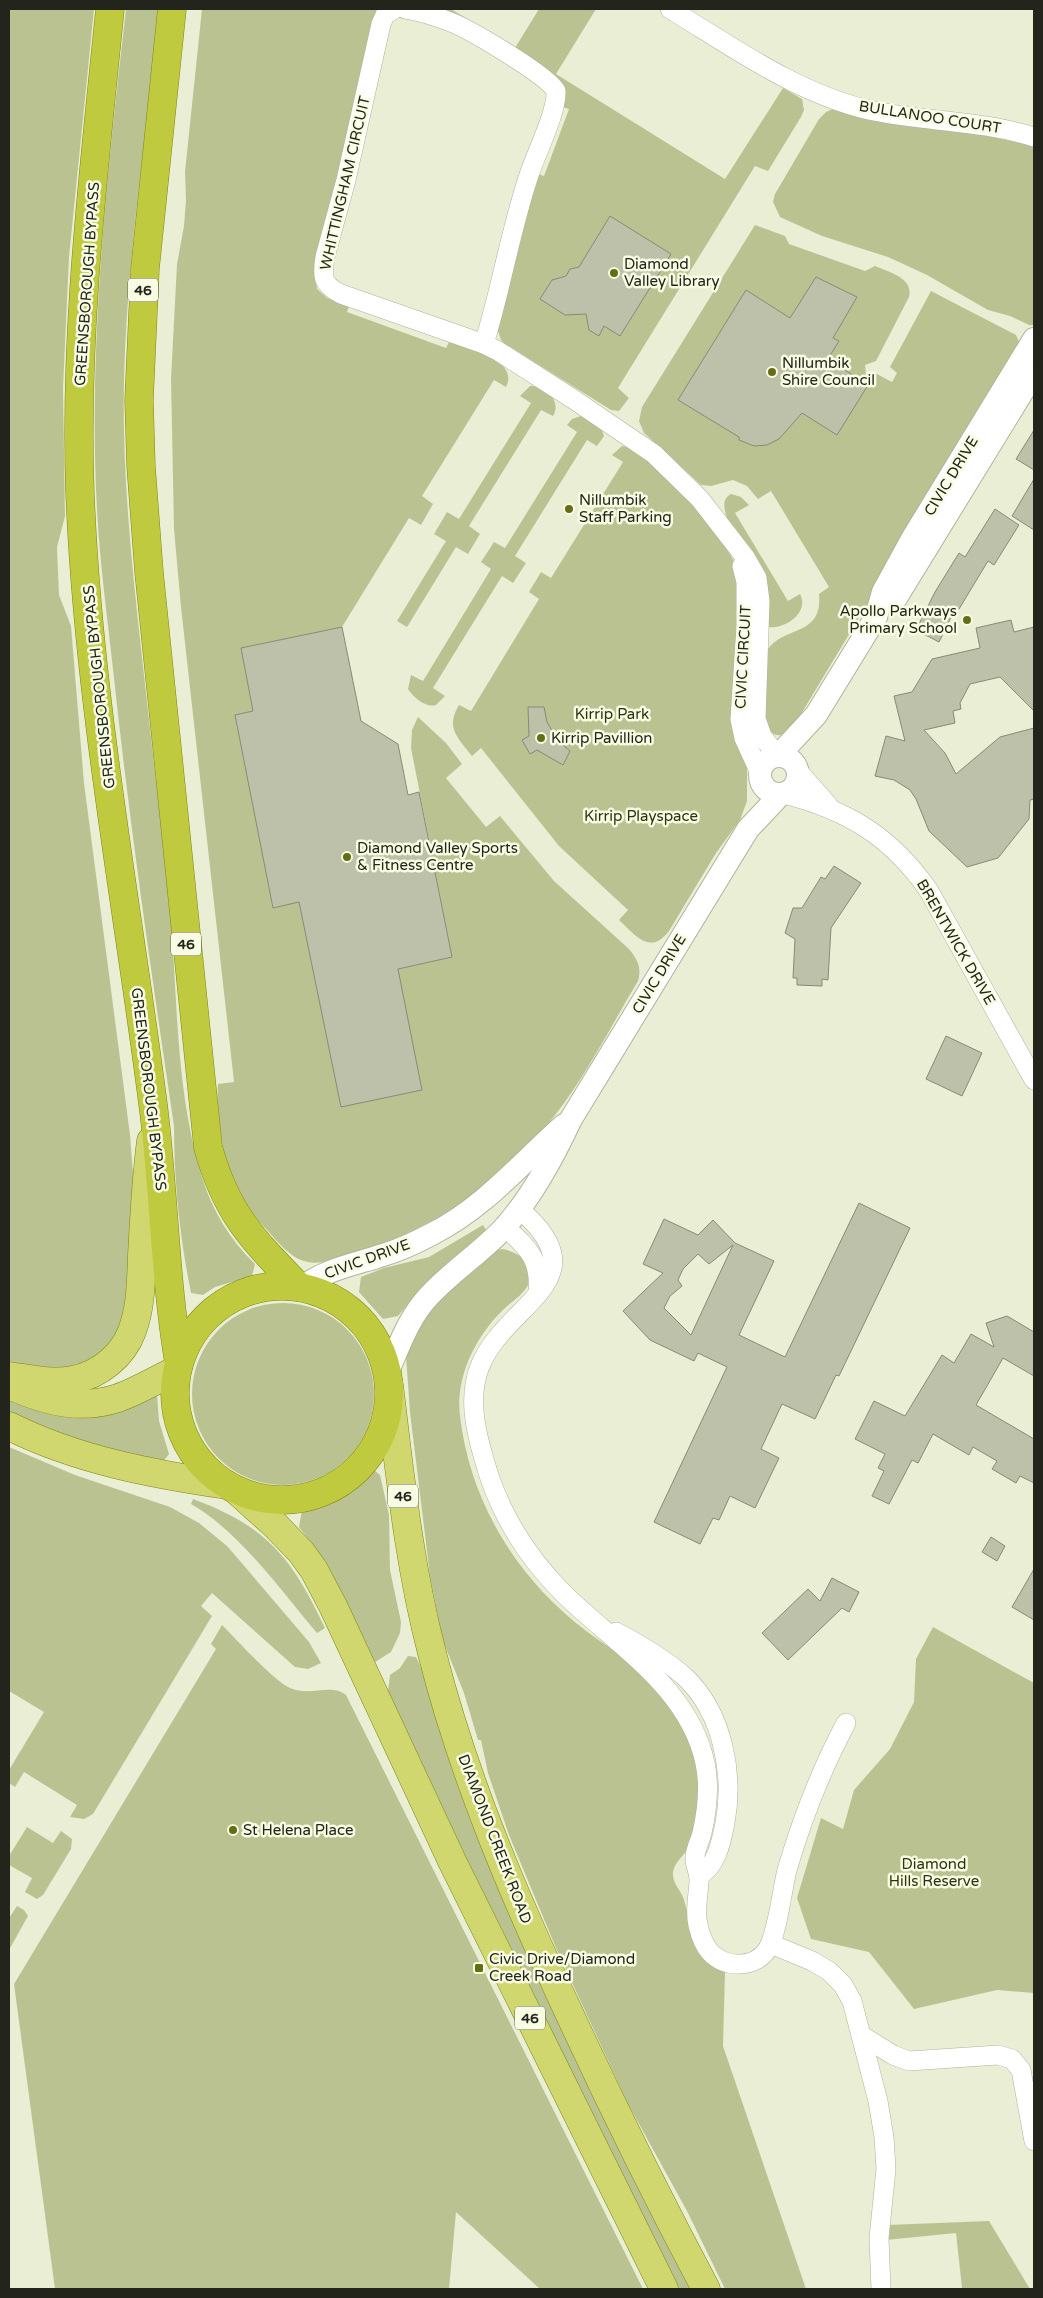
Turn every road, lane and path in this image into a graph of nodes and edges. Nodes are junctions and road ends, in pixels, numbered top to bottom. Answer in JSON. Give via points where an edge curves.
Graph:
{"nodes":[{"id":1,"x":110,"y":9,"type":"edge"},
{"id":2,"x":172,"y":9,"type":"edge"},
{"id":3,"x":394,"y":9,"type":"edge"},
{"id":4,"x":404,"y":9,"type":"edge"},
{"id":5,"x":670,"y":9,"type":"edge"},
{"id":6,"x":1034,"y":137,"type":"edge"},
{"id":7,"x":1034,"y":338,"type":"edge"},
{"id":8,"x":484,"y":344,"type":"junction"},
{"id":9,"x":1034,"y":373,"type":"edge"},
{"id":10,"x":619,"y":429,"type":"joint"},
{"id":11,"x":731,"y":539,"type":"junction"},
{"id":12,"x":876,"y":617,"type":"junction"},
{"id":13,"x":816,"y":715,"type":"junction"},
{"id":14,"x":778,"y":756,"type":"junction"},
{"id":15,"x":797,"y":770,"type":"junction"},
{"id":16,"x":760,"y":773,"type":"junction"},
{"id":17,"x":782,"y":794,"type":"junction"},
{"id":18,"x":831,"y":808,"type":"junction"},
{"id":19,"x":748,"y":829,"type":"junction"},
{"id":20,"x":1034,"y":1080,"type":"edge"},
{"id":21,"x":154,"y":1115,"type":"junction"},
{"id":22,"x":570,"y":1119,"type":"junction"},
{"id":23,"x":488,"y":1197,"type":"junction"},
{"id":24,"x":519,"y":1209,"type":"junction"},
{"id":25,"x":505,"y":1227,"type":"junction"},
{"id":26,"x":301,"y":1287,"type":"junction"},
{"id":27,"x":538,"y":1294,"type":"junction"},
{"id":28,"x":178,"y":1367,"type":"junction"},
{"id":29,"x":9,"y":1376,"type":"edge"},
{"id":30,"x":388,"y":1379,"type":"junction"},
{"id":31,"x":9,"y":1386,"type":"edge"},
{"id":32,"x":9,"y":1426,"type":"edge"},
{"id":33,"x":232,"y":1488,"type":"junction"},
{"id":34,"x":846,"y":1723,"type":"dead end"},
{"id":35,"x":771,"y":1944,"type":"junction"},
{"id":36,"x":861,"y":2035,"type":"junction"},
{"id":37,"x":1034,"y":2141,"type":"edge"},
{"id":38,"x":664,"y":2289,"type":"edge"},
{"id":39,"x":706,"y":2289,"type":"edge"},
{"id":40,"x":881,"y":2289,"type":"edge"}],
"edges":[{"from":1,"to":21,"type":"highway","name":"GREENSBOROUGH BYPASS","number":"46","via":[[80,364],[80,494],[100,721]]},
{"from":2,"to":26,"type":"highway","number":"46","via":[[150,203],[140,336],[141,466],[148,572],[208,1147],[219,1183],[239,1221],[271,1259]]},
{"from":3,"to":8,"type":"street","name":"WHITTINGHAM CIRCUIT","via":[[381,24],[325,257],[324,277],[331,290]]},
{"from":4,"to":8,"type":"street","via":[[455,24],[532,71],[556,91],[516,219]]},
{"from":5,"to":6,"type":"street","name":"BULLANOO COURT","via":[[754,60],[823,96],[870,110],[977,124]]},
{"from":7,"to":12,"type":"street","name":"CIVIC DRIVE","via":[[912,539],[883,592]]},
{"from":8,"to":10,"type":"street","name":"WHITTINGHAM CIRCUIT"},
{"from":9,"to":12,"type":"street","name":"CIVIC DRIVE","via":[[896,598]]},
{"from":10,"to":11,"type":"street","name":"CIVIC CIRCUIT","via":[[654,454],[681,479]]},
{"from":11,"to":14,"type":"street","name":"CIVIC CIRCUIT","via":[[757,578],[760,630],[756,719],[762,736]]},
{"from":11,"to":16,"type":"street","name":"CIVIC CIRCUIT","via":[[744,569],[747,604],[741,728]]},
{"from":12,"to":13,"type":"street","name":"CIVIC DRIVE"},
{"from":13,"to":14,"type":"street","name":"CIVIC DRIVE"},
{"from":13,"to":15,"type":"street","name":"CIVIC DRIVE"},
{"from":14,"to":15,"type":"street","via":[[790,760]]},
{"from":14,"to":16,"type":"street","via":[[764,763]]},
{"from":15,"to":17,"type":"street","via":[[794,788]]},
{"from":15,"to":18,"type":"street","name":"BRENTWICK DRIVE"},
{"from":16,"to":17,"type":"street","via":[[766,789],[773,794]]},
{"from":16,"to":19,"type":"street","name":"CIVIC DRIVE"},
{"from":17,"to":18,"type":"street","name":"BRENTWICK DRIVE"},
{"from":17,"to":19,"type":"street","name":"CIVIC DRIVE"},
{"from":18,"to":20,"type":"street","name":"BRENTWICK DRIVE","via":[[890,845],[920,879]]},
{"from":19,"to":22,"type":"street","name":"CIVIC DRIVE"},
{"from":21,"to":28,"type":"highway","name":"GREENSBOROUGH BYPASS","number":"46"},
{"from":21,"to":29,"type":"main road","via":[[140,1290],[128,1341],[111,1362],[83,1378],[53,1382]]},
{"from":22,"to":23,"type":"street","name":"CIVIC DRIVE"},
{"from":22,"to":24,"type":"street","name":"CIVIC DRIVE","via":[[554,1155]]},
{"from":23,"to":24,"type":"street"},
{"from":23,"to":25,"type":"street"},
{"from":23,"to":26,"type":"street","name":"CIVIC DRIVE","via":[[420,1240],[383,1255],[338,1267]]},
{"from":24,"to":25,"type":"street","name":"CIVIC DRIVE"},
{"from":24,"to":27,"type":"street","via":[[538,1226],[552,1250],[553,1267]]},
{"from":25,"to":27,"type":"street","via":[[531,1253],[539,1273]]},
{"from":25,"to":30,"type":"street","name":"CIVIC DRIVE","via":[[422,1304],[406,1331]]},
{"from":26,"to":28,"type":"highway","number":"46","via":[[250,1290],[222,1304],[199,1325]]},
{"from":26,"to":30,"type":"highway","number":"46","via":[[335,1299],[358,1317],[376,1340]]},
{"from":27,"to":35,"type":"street","via":[[486,1353],[475,1386],[476,1426],[485,1464],[517,1536],[546,1575],[665,1686],[698,1741],[705,1763],[707,1808],[695,1856],[699,1876],[695,1903],[705,1944],[713,1955],[726,1962],[746,1963],[758,1959]]},
{"from":28,"to":31,"type":"main road","via":[[118,1398],[93,1404],[52,1402]]},
{"from":28,"to":33,"type":"highway","number":"46","via":[[175,1405],[186,1440],[207,1470]]},
{"from":30,"to":33,"type":"highway","number":"46","via":[[387,1412],[379,1437],[359,1467],[346,1479],[314,1495],[296,1499],[261,1498]]},
{"from":30,"to":39,"type":"main road","name":"DIAMOND CREEK ROAD","number":"46","via":[[421,1607],[445,1700],[486,1822],[526,1921],[610,2102]]},
{"from":32,"to":33,"type":"main road","via":[[85,1456]]},
{"from":33,"to":38,"type":"main road","number":"46","via":[[289,1538],[314,1570],[456,1869]]},
{"from":34,"to":35,"type":"street","via":[[805,1814],[785,1878]]},
{"from":35,"to":36,"type":"street","via":[[812,1960],[836,1977],[852,2001]]},
{"from":36,"to":37,"type":"street","via":[[892,2055],[909,2061],[998,2055],[1012,2059],[1022,2070]]},
{"from":36,"to":40,"type":"street","via":[[884,2137],[886,2169],[879,2238]]}]}
